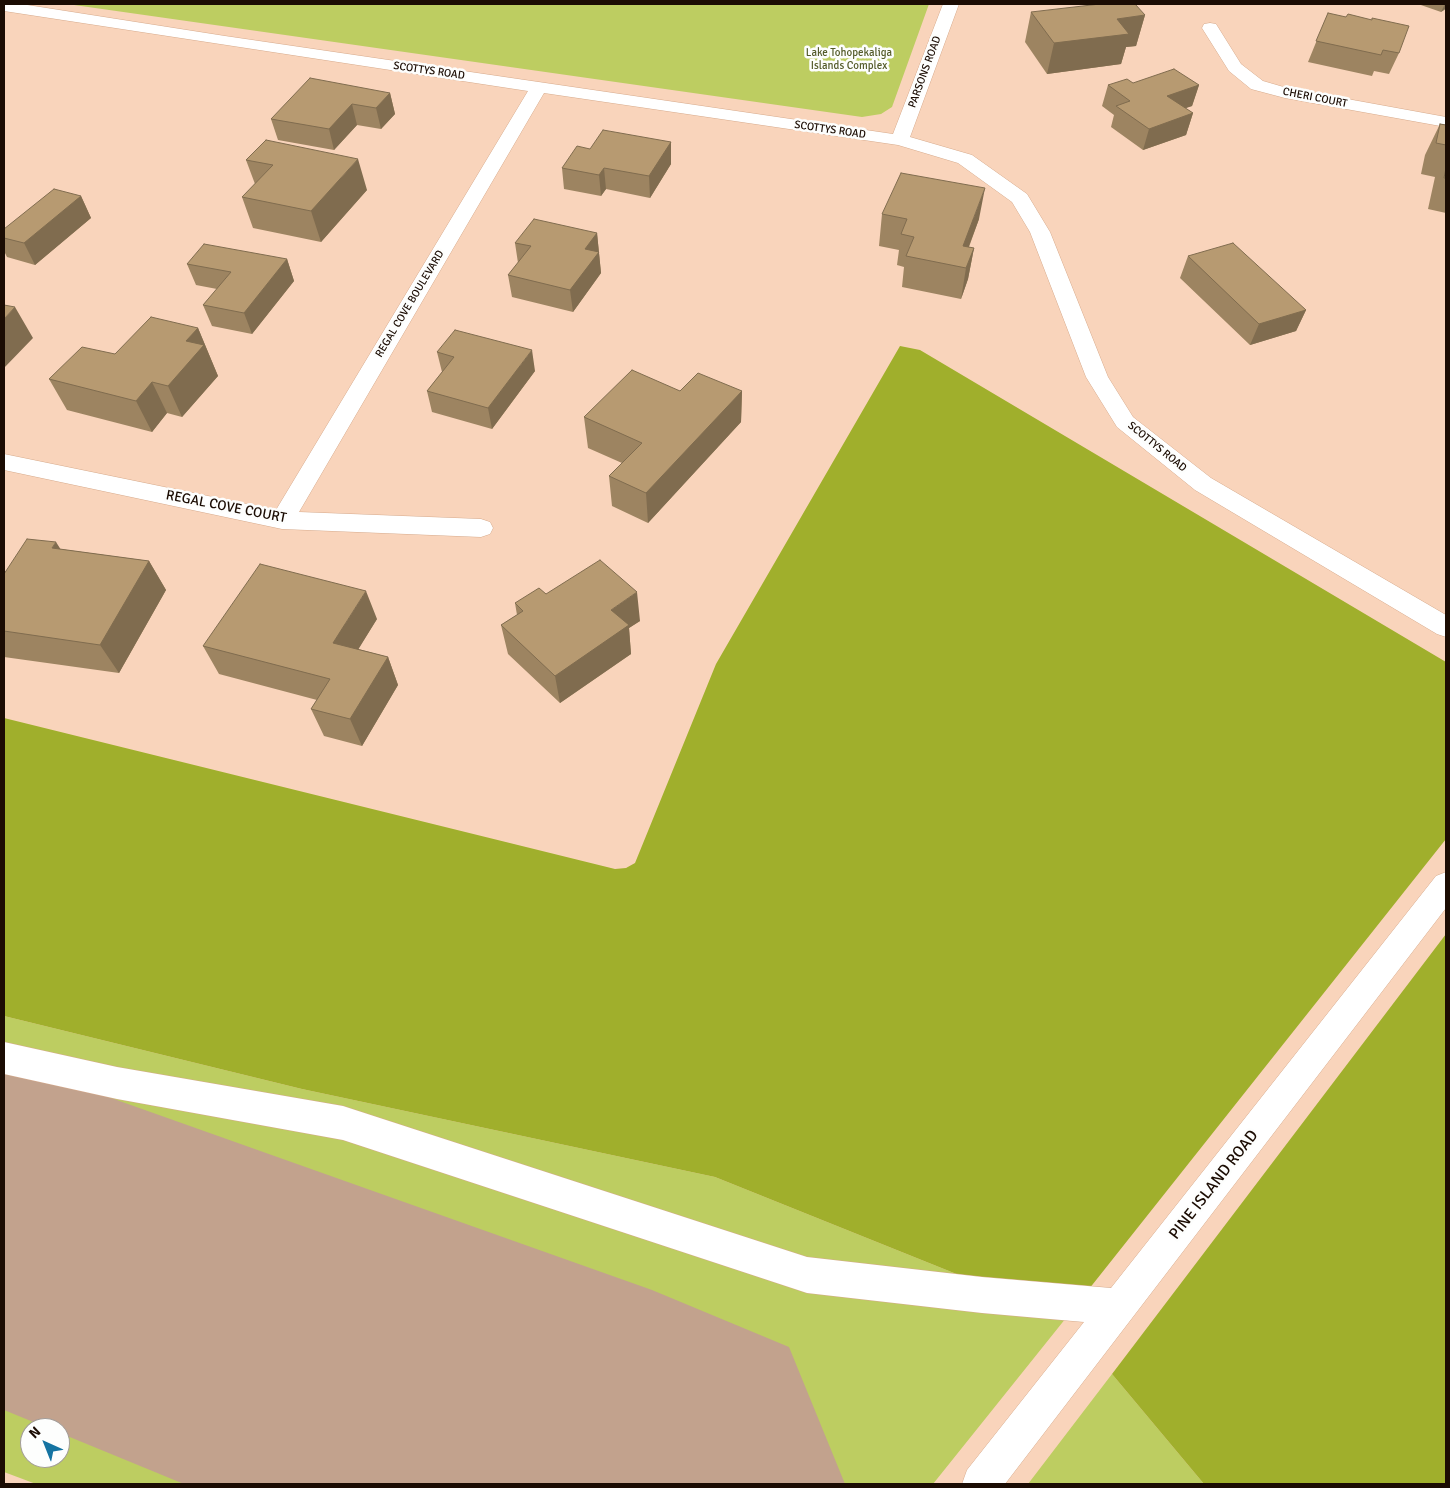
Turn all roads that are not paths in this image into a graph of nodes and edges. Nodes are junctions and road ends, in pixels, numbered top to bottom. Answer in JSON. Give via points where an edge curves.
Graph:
{"nodes":[{"id":1,"x":950,"y":4,"type":"edge"},
{"id":2,"x":4,"y":6,"type":"edge"},
{"id":3,"x":1210,"y":28,"type":"dead end"},
{"id":4,"x":538,"y":88,"type":"junction"},
{"id":5,"x":1446,"y":122,"type":"edge"},
{"id":6,"x":900,"y":140,"type":"junction"},
{"id":7,"x":4,"y":462,"type":"edge"},
{"id":8,"x":282,"y":520,"type":"junction"},
{"id":9,"x":481,"y":528,"type":"dead end"},
{"id":10,"x":1446,"y":627,"type":"edge"},
{"id":11,"x":1446,"y":885,"type":"edge"},
{"id":12,"x":4,"y":1058,"type":"edge"},
{"id":13,"x":1119,"y":1307,"type":"junction"},
{"id":14,"x":981,"y":1484,"type":"edge"}],
"edges":[{"from":1,"to":6,"type":"street","name":"PARSONS ROAD"},
{"from":2,"to":4,"type":"street","name":"SCOTTYS ROAD"},
{"from":3,"to":5,"type":"street","name":"CHERI COURT","via":[[1235,67],[1257,85]]},
{"from":4,"to":6,"type":"street","name":"SCOTTYS ROAD"},
{"from":4,"to":8,"type":"street","name":"REGAL COVE BOULEVARD"},
{"from":6,"to":10,"type":"street","name":"SCOTTYS ROAD","via":[[965,159],[1020,198],[1040,232],[1097,377],[1125,422],[1204,484]]},
{"from":7,"to":8,"type":"street","name":"REGAL COVE COURT"},
{"from":8,"to":9,"type":"street","name":"REGAL COVE COURT"},
{"from":11,"to":13,"type":"street","name":"PINE ISLAND ROAD"},
{"from":12,"to":13,"type":"street","via":[[343,1123],[807,1275]]},
{"from":13,"to":14,"type":"street","name":"PINE ISLAND ROAD"}]}
